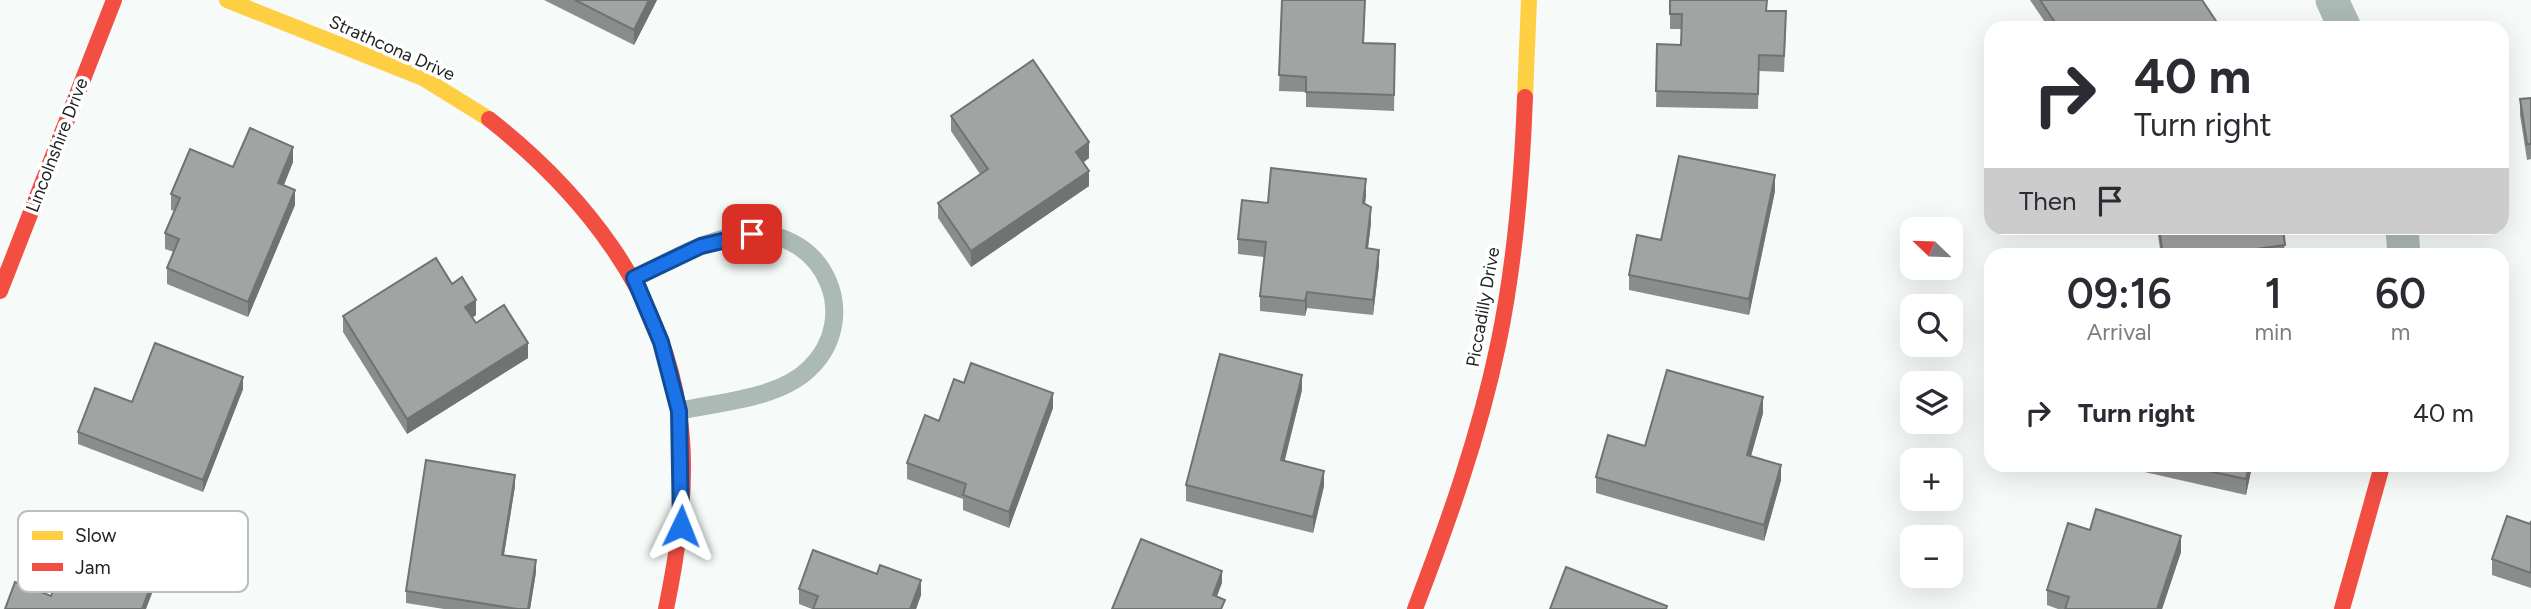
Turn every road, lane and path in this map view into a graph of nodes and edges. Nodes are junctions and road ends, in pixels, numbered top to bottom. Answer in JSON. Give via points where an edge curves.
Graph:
{"nodes":[{"id":1,"x":114,"y":0,"type":"edge"},
{"id":2,"x":226,"y":0,"type":"edge"},
{"id":3,"x":1529,"y":0,"type":"edge"},
{"id":4,"x":2332,"y":0,"type":"edge"},
{"id":5,"x":2342,"y":21,"type":"edge"},
{"id":6,"x":634,"y":278,"type":"junction"},
{"id":7,"x":0,"y":291,"type":"edge"},
{"id":8,"x":679,"y":411,"type":"junction"},
{"id":9,"x":2380,"y":472,"type":"edge"},
{"id":10,"x":666,"y":609,"type":"edge"},
{"id":11,"x":1415,"y":609,"type":"edge"},
{"id":12,"x":2342,"y":609,"type":"edge"}],
"edges":[{"from":1,"to":7,"type":"street","name":"Lincolnshire Drive"},
{"from":2,"to":6,"type":"street","name":"Strathcona Drive","via":[[416,76],[478,111],[569,190]]},
{"from":3,"to":11,"type":"street","name":"Piccadilly Drive","via":[[1524,136],[1505,307],[1478,426],[1447,529]]},
{"from":4,"to":5,"type":"street"},
{"from":6,"to":8,"type":"street","name":"Strathcona Drive","via":[[661,342]]},
{"from":6,"to":8,"type":"lane","via":[[701,246],[752,234],[789,238],[817,259],[832,293],[835,323],[825,349],[808,370],[774,389]]},
{"from":8,"to":10,"type":"street","name":"Strathcona Drive","via":[[679,550]]},
{"from":9,"to":12,"type":"street"}]}
